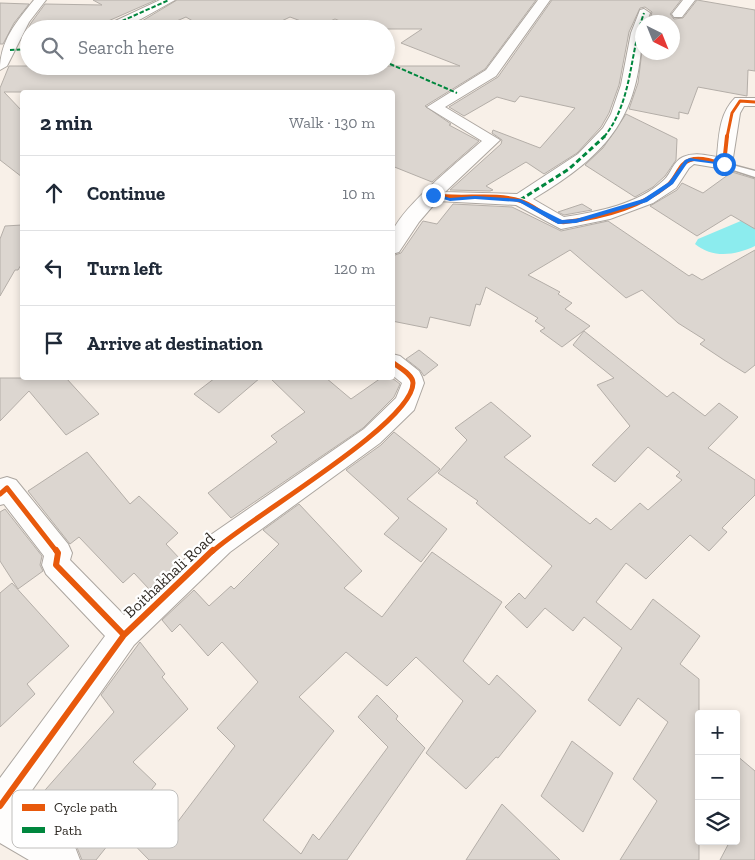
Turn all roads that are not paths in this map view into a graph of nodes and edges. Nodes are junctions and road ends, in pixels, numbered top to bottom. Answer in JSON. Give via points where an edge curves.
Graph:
{"nodes":[{"id":1,"x":40,"y":0,"type":"edge"},
{"id":2,"x":169,"y":0,"type":"edge"},
{"id":3,"x":544,"y":0,"type":"edge"},
{"id":4,"x":689,"y":0,"type":"edge"},
{"id":5,"x":644,"y":12,"type":"dead end"},
{"id":6,"x":678,"y":14,"type":"dead end"},
{"id":7,"x":23,"y":20,"type":"edge"},
{"id":8,"x":127,"y":20,"type":"edge"},
{"id":9,"x":20,"y":27,"type":"edge"},
{"id":10,"x":20,"y":49,"type":"edge"},
{"id":11,"x":10,"y":50,"type":"junction"},
{"id":12,"x":0,"y":66,"type":"edge"},
{"id":13,"x":755,"y":102,"type":"edge"},
{"id":14,"x":724,"y":164,"type":"junction"},
{"id":15,"x":755,"y":174,"type":"edge"},
{"id":16,"x":433,"y":195,"type":"junction"},
{"id":17,"x":520,"y":200,"type":"junction"},
{"id":18,"x":395,"y":243,"type":"edge"},
{"id":19,"x":395,"y":364,"type":"edge"},
{"id":20,"x":0,"y":494,"type":"edge"},
{"id":21,"x":124,"y":635,"type":"junction"},
{"id":22,"x":0,"y":806,"type":"edge"},
{"id":23,"x":0,"y":823,"type":"edge"},
{"id":24,"x":12,"y":830,"type":"edge"},
{"id":25,"x":42,"y":848,"type":"edge"},
{"id":26,"x":62,"y":860,"type":"edge"}],
"edges":[{"from":1,"to":7,"type":"street"},
{"from":2,"to":8,"type":"street"},
{"from":3,"to":16,"type":"street","via":[[491,73],[434,108],[492,140]]},
{"from":4,"to":6,"type":"street"},
{"from":5,"to":17,"type":"street","via":[[636,31],[626,96],[614,122],[598,146],[573,168]]},
{"from":9,"to":11,"type":"street"},
{"from":10,"to":11,"type":"street"},
{"from":11,"to":12,"type":"street"},
{"from":13,"to":14,"type":"street","via":[[735,104]]},
{"from":14,"to":15,"type":"lane"},
{"from":14,"to":17,"type":"street","via":[[686,161],[671,183],[645,201],[576,221],[561,222]]},
{"from":16,"to":17,"type":"street","via":[[450,199]]},
{"from":16,"to":18,"type":"street","via":[[404,227]]},
{"from":19,"to":21,"type":"street","name":"Boithakhali Road","via":[[414,383],[406,402],[372,436],[221,543]]},
{"from":20,"to":21,"type":"street","via":[[8,488],[58,553],[56,565]]},
{"from":21,"to":22,"type":"street","name":"Boithakhali Road"},
{"from":23,"to":24,"type":"street"},
{"from":25,"to":26,"type":"street"}]}
